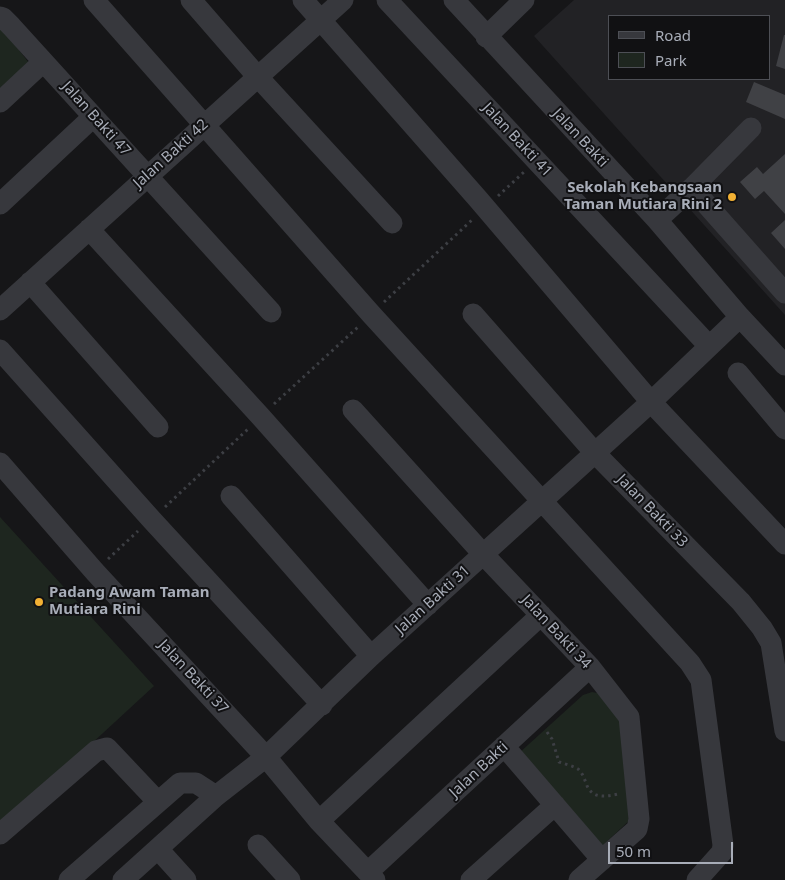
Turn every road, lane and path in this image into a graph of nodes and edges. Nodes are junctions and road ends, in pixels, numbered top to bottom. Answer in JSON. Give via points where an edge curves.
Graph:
{"nodes":[{"id":1,"x":94,"y":0,"type":"edge"},
{"id":2,"x":191,"y":0,"type":"edge"},
{"id":3,"x":303,"y":0,"type":"edge"},
{"id":4,"x":343,"y":0,"type":"edge"},
{"id":5,"x":387,"y":0,"type":"edge"},
{"id":6,"x":454,"y":0,"type":"edge"},
{"id":7,"x":524,"y":0,"type":"edge"},
{"id":8,"x":0,"y":18,"type":"edge"},
{"id":9,"x":320,"y":19,"type":"junction"},
{"id":10,"x":486,"y":37,"type":"junction"},
{"id":11,"x":43,"y":62,"type":"junction"},
{"id":12,"x":258,"y":76,"type":"junction"},
{"id":13,"x":0,"y":102,"type":"edge"},
{"id":14,"x":93,"y":117,"type":"junction"},
{"id":15,"x":204,"y":124,"type":"junction"},
{"id":16,"x":751,"y":128,"type":"dead end"},
{"id":17,"x":536,"y":160,"type":"junction"},
{"id":18,"x":147,"y":176,"type":"junction"},
{"id":19,"x":692,"y":188,"type":"junction"},
{"id":20,"x":0,"y":204,"type":"edge"},
{"id":21,"x":485,"y":208,"type":"junction"},
{"id":22,"x":657,"y":220,"type":"junction"},
{"id":23,"x":392,"y":223,"type":"dead end"},
{"id":24,"x":89,"y":229,"type":"junction"},
{"id":25,"x":30,"y":282,"type":"junction"},
{"id":26,"x":785,"y":293,"type":"edge"},
{"id":27,"x":0,"y":310,"type":"edge"},
{"id":28,"x":271,"y":312,"type":"dead end"},
{"id":29,"x":371,"y":314,"type":"junction"},
{"id":30,"x":473,"y":314,"type":"dead end"},
{"id":31,"x":740,"y":317,"type":"junction"},
{"id":32,"x":709,"y":346,"type":"junction"},
{"id":33,"x":0,"y":350,"type":"edge"},
{"id":34,"x":785,"y":366,"type":"edge"},
{"id":35,"x":738,"y":373,"type":"dead end"},
{"id":36,"x":651,"y":402,"type":"junction"},
{"id":37,"x":353,"y":410,"type":"dead end"},
{"id":38,"x":261,"y":417,"type":"junction"},
{"id":39,"x":158,"y":427,"type":"dead end"},
{"id":40,"x":785,"y":429,"type":"edge"},
{"id":41,"x":595,"y":453,"type":"junction"},
{"id":42,"x":0,"y":463,"type":"edge"},
{"id":43,"x":231,"y":496,"type":"dead end"},
{"id":44,"x":542,"y":501,"type":"junction"},
{"id":45,"x":151,"y":519,"type":"junction"},
{"id":46,"x":785,"y":544,"type":"edge"},
{"id":47,"x":483,"y":554,"type":"junction"},
{"id":48,"x":95,"y":572,"type":"junction"},
{"id":49,"x":428,"y":604,"type":"junction"},
{"id":50,"x":541,"y":615,"type":"junction"},
{"id":51,"x":371,"y":656,"type":"junction"},
{"id":52,"x":590,"y":668,"type":"junction"},
{"id":53,"x":322,"y":705,"type":"junction"},
{"id":54,"x":535,"y":718,"type":"junction"},
{"id":55,"x":785,"y":731,"type":"edge"},
{"id":56,"x":504,"y":746,"type":"junction"},
{"id":57,"x":266,"y":757,"type":"junction"},
{"id":58,"x":637,"y":792,"type":"junction"},
{"id":59,"x":216,"y":796,"type":"junction"},
{"id":60,"x":158,"y":802,"type":"junction"},
{"id":61,"x":555,"y":805,"type":"junction"},
{"id":62,"x":319,"y":821,"type":"junction"},
{"id":63,"x":0,"y":834,"type":"edge"},
{"id":64,"x":258,"y":845,"type":"dead end"},
{"id":65,"x":158,"y":849,"type":"junction"},
{"id":66,"x":602,"y":860,"type":"junction"},
{"id":67,"x":371,"y":876,"type":"edge"},
{"id":68,"x":69,"y":880,"type":"edge"},
{"id":69,"x":123,"y":880,"type":"edge"},
{"id":70,"x":186,"y":880,"type":"edge"},
{"id":71,"x":290,"y":880,"type":"edge"},
{"id":72,"x":471,"y":880,"type":"edge"},
{"id":73,"x":579,"y":880,"type":"edge"},
{"id":74,"x":697,"y":880,"type":"edge"}],
"edges":[{"from":1,"to":15,"type":"street"},
{"from":2,"to":12,"type":"street"},
{"from":3,"to":9,"type":"street"},
{"from":4,"to":9,"type":"street","name":"Jalan Bakti 42"},
{"from":5,"to":17,"type":"street","name":"Jalan Bakti 41"},
{"from":6,"to":10,"type":"street","name":"Jalan Bakti"},
{"from":7,"to":10,"type":"street"},
{"from":8,"to":11,"type":"street","name":"Jalan Bakti 47"},
{"from":9,"to":12,"type":"street","name":"Jalan Bakti 42"},
{"from":9,"to":21,"type":"street"},
{"from":10,"to":22,"type":"street","name":"Jalan Bakti"},
{"from":11,"to":13,"type":"street"},
{"from":11,"to":14,"type":"street","name":"Jalan Bakti 47"},
{"from":12,"to":15,"type":"street","name":"Jalan Bakti 42"},
{"from":12,"to":23,"type":"street"},
{"from":14,"to":18,"type":"street","name":"Jalan Bakti 47"},
{"from":14,"to":20,"type":"street"},
{"from":15,"to":18,"type":"street","name":"Jalan Bakti 42"},
{"from":15,"to":29,"type":"street"},
{"from":16,"to":19,"type":"street"},
{"from":17,"to":21,"type":"path"},
{"from":17,"to":32,"type":"street","name":"Jalan Bakti 41"},
{"from":18,"to":24,"type":"street","name":"Jalan Bakti 42"},
{"from":18,"to":28,"type":"street","name":"Jalan Bakti 47"},
{"from":19,"to":22,"type":"street"},
{"from":19,"to":26,"type":"street"},
{"from":21,"to":29,"type":"path"},
{"from":21,"to":36,"type":"street"},
{"from":22,"to":31,"type":"street","name":"Jalan Bakti"},
{"from":24,"to":25,"type":"street","name":"Jalan Bakti 42"},
{"from":24,"to":38,"type":"street"},
{"from":25,"to":27,"type":"street","name":"Jalan Bakti 42"},
{"from":25,"to":39,"type":"street"},
{"from":29,"to":38,"type":"path"},
{"from":29,"to":44,"type":"street"},
{"from":30,"to":41,"type":"street","name":"Jalan Bakti 33"},
{"from":31,"to":32,"type":"street","name":"Jalan Bakti 31"},
{"from":31,"to":34,"type":"street","name":"Jalan Bakti"},
{"from":32,"to":36,"type":"street","name":"Jalan Bakti 31"},
{"from":33,"to":45,"type":"street"},
{"from":35,"to":40,"type":"street"},
{"from":36,"to":41,"type":"street","name":"Jalan Bakti 31"},
{"from":36,"to":46,"type":"street"},
{"from":37,"to":47,"type":"street","name":"Jalan Bakti 34"},
{"from":38,"to":45,"type":"path"},
{"from":38,"to":49,"type":"street"},
{"from":41,"to":44,"type":"street","name":"Jalan Bakti 31"},
{"from":41,"to":55,"type":"street","name":"Jalan Bakti 33","via":[[741,602],[762,628],[770,643]]},
{"from":42,"to":48,"type":"street","name":"Jalan Bakti 37"},
{"from":43,"to":51,"type":"street"},
{"from":44,"to":47,"type":"street","name":"Jalan Bakti 31"},
{"from":44,"to":74,"type":"street","via":[[690,663],[701,680],[723,845],[722,852]]},
{"from":45,"to":48,"type":"path"},
{"from":45,"to":53,"type":"street"},
{"from":47,"to":49,"type":"street","name":"Jalan Bakti 31"},
{"from":47,"to":50,"type":"street","name":"Jalan Bakti 34"},
{"from":48,"to":57,"type":"street","name":"Jalan Bakti 37"},
{"from":49,"to":51,"type":"street","name":"Jalan Bakti 31"},
{"from":50,"to":52,"type":"street","name":"Jalan Bakti 34"},
{"from":50,"to":62,"type":"street"},
{"from":51,"to":53,"type":"street","name":"Jalan Bakti 31"},
{"from":52,"to":54,"type":"street","name":"Jalan Bakti"},
{"from":52,"to":58,"type":"street","name":"Jalan Bakti 34","via":[[629,717]]},
{"from":53,"to":57,"type":"street","name":"Jalan Bakti 31"},
{"from":54,"to":56,"type":"street","name":"Jalan Bakti"},
{"from":54,"to":58,"type":"path","via":[[552,739],[560,762],[578,769],[588,788],[597,796]]},
{"from":56,"to":61,"type":"street"},
{"from":56,"to":67,"type":"street","name":"Jalan Bakti"},
{"from":57,"to":59,"type":"street","name":"Jalan Bakti 31"},
{"from":57,"to":62,"type":"street","name":"Jalan Bakti 37"},
{"from":58,"to":66,"type":"street","name":"Jalan Bakti 34","via":[[637,829]]},
{"from":59,"to":60,"type":"street","via":[[196,783],[180,783]]},
{"from":59,"to":65,"type":"street","name":"Jalan Bakti 31"},
{"from":60,"to":63,"type":"street","via":[[107,748],[96,751]]},
{"from":60,"to":68,"type":"street"},
{"from":61,"to":66,"type":"street"},
{"from":61,"to":72,"type":"street"},
{"from":62,"to":67,"type":"street","name":"Jalan Bakti 37"},
{"from":64,"to":71,"type":"street"},
{"from":65,"to":69,"type":"street","name":"Jalan Bakti 31"},
{"from":65,"to":70,"type":"street"},
{"from":66,"to":73,"type":"street","name":"Jalan Bakti 34"}]}
